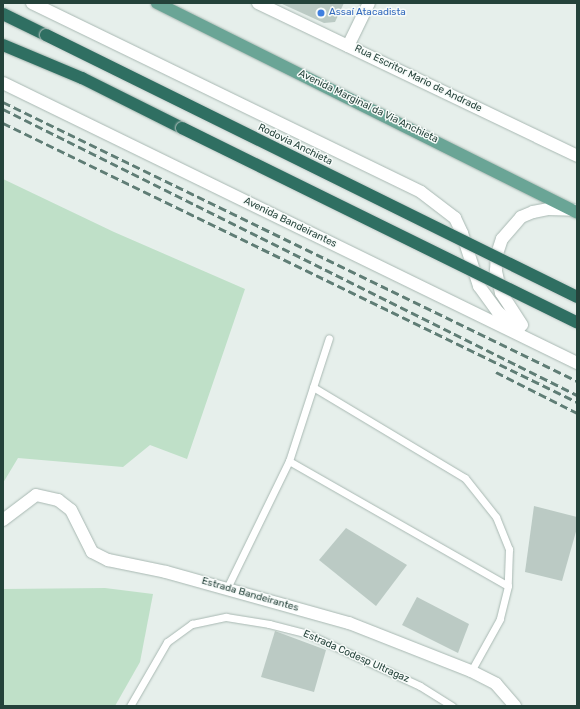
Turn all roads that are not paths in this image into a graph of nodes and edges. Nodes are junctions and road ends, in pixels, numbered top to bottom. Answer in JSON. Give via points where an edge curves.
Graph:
{"nodes":[{"id":1,"x":32,"y":3,"type":"edge"},
{"id":2,"x":157,"y":3,"type":"edge"},
{"id":3,"x":258,"y":3,"type":"edge"},
{"id":4,"x":369,"y":3,"type":"edge"},
{"id":5,"x":3,"y":14,"type":"edge"},
{"id":6,"x":3,"y":45,"type":"edge"},
{"id":7,"x":348,"y":46,"type":"junction"},
{"id":8,"x":3,"y":83,"type":"edge"},
{"id":9,"x":577,"y":156,"type":"edge"},
{"id":10,"x":575,"y":211,"type":"edge"},
{"id":11,"x":577,"y":297,"type":"edge"},
{"id":12,"x":577,"y":322,"type":"edge"},
{"id":13,"x":329,"y":338,"type":"dead end"},
{"id":14,"x":537,"y":343,"type":"junction"},
{"id":15,"x":577,"y":363,"type":"edge"},
{"id":16,"x":313,"y":387,"type":"junction"},
{"id":17,"x":290,"y":461,"type":"junction"},
{"id":18,"x":3,"y":520,"type":"edge"},
{"id":19,"x":508,"y":586,"type":"junction"},
{"id":20,"x":227,"y":588,"type":"junction"},
{"id":21,"x":471,"y":672,"type":"junction"},
{"id":22,"x":130,"y":706,"type":"edge"},
{"id":23,"x":452,"y":706,"type":"edge"},
{"id":24,"x":515,"y":706,"type":"edge"}],
"edges":[{"from":1,"to":14,"type":"main road","via":[[421,192],[455,218],[479,286],[488,300],[498,312]]},
{"from":2,"to":10,"type":"main road","name":"Avenida Marginal da Via Anchieta"},
{"from":3,"to":7,"type":"main road","name":"Rua Escritor Mario de Andrade"},
{"from":4,"to":7,"type":"main road"},
{"from":5,"to":11,"type":"highway","name":"Rodovia Anchieta","bridge":true},
{"from":6,"to":12,"type":"highway","bridge":true,"via":[[82,78]]},
{"from":7,"to":9,"type":"main road","name":"Rua Escritor Mario de Andrade"},
{"from":8,"to":14,"type":"main road","name":"Avenida Bandeirantes"},
{"from":10,"to":14,"type":"main road","via":[[548,208],[521,217],[502,238],[497,254],[496,271],[501,293],[510,309]]},
{"from":13,"to":16,"type":"lane"},
{"from":14,"to":15,"type":"main road","name":"Avenida Bandeirantes"},
{"from":16,"to":17,"type":"lane"},
{"from":16,"to":19,"type":"lane","via":[[465,478],[496,517],[509,549]]},
{"from":17,"to":19,"type":"lane"},
{"from":17,"to":20,"type":"lane"},
{"from":18,"to":20,"type":"main road","name":"Estrada Bandeirantes","via":[[36,495],[58,500],[71,510],[92,552],[108,560],[152,568]]},
{"from":19,"to":21,"type":"lane","via":[[500,619]]},
{"from":20,"to":21,"type":"main road","name":"Estrada Bandeirantes","via":[[349,622]]},
{"from":21,"to":24,"type":"main road","name":"Estrada Bandeirantes","via":[[496,684]]},
{"from":22,"to":23,"type":"lane","name":"Estrada Codesp Ultragaz","via":[[167,642],[192,624],[226,617],[308,634],[420,686]]}]}
